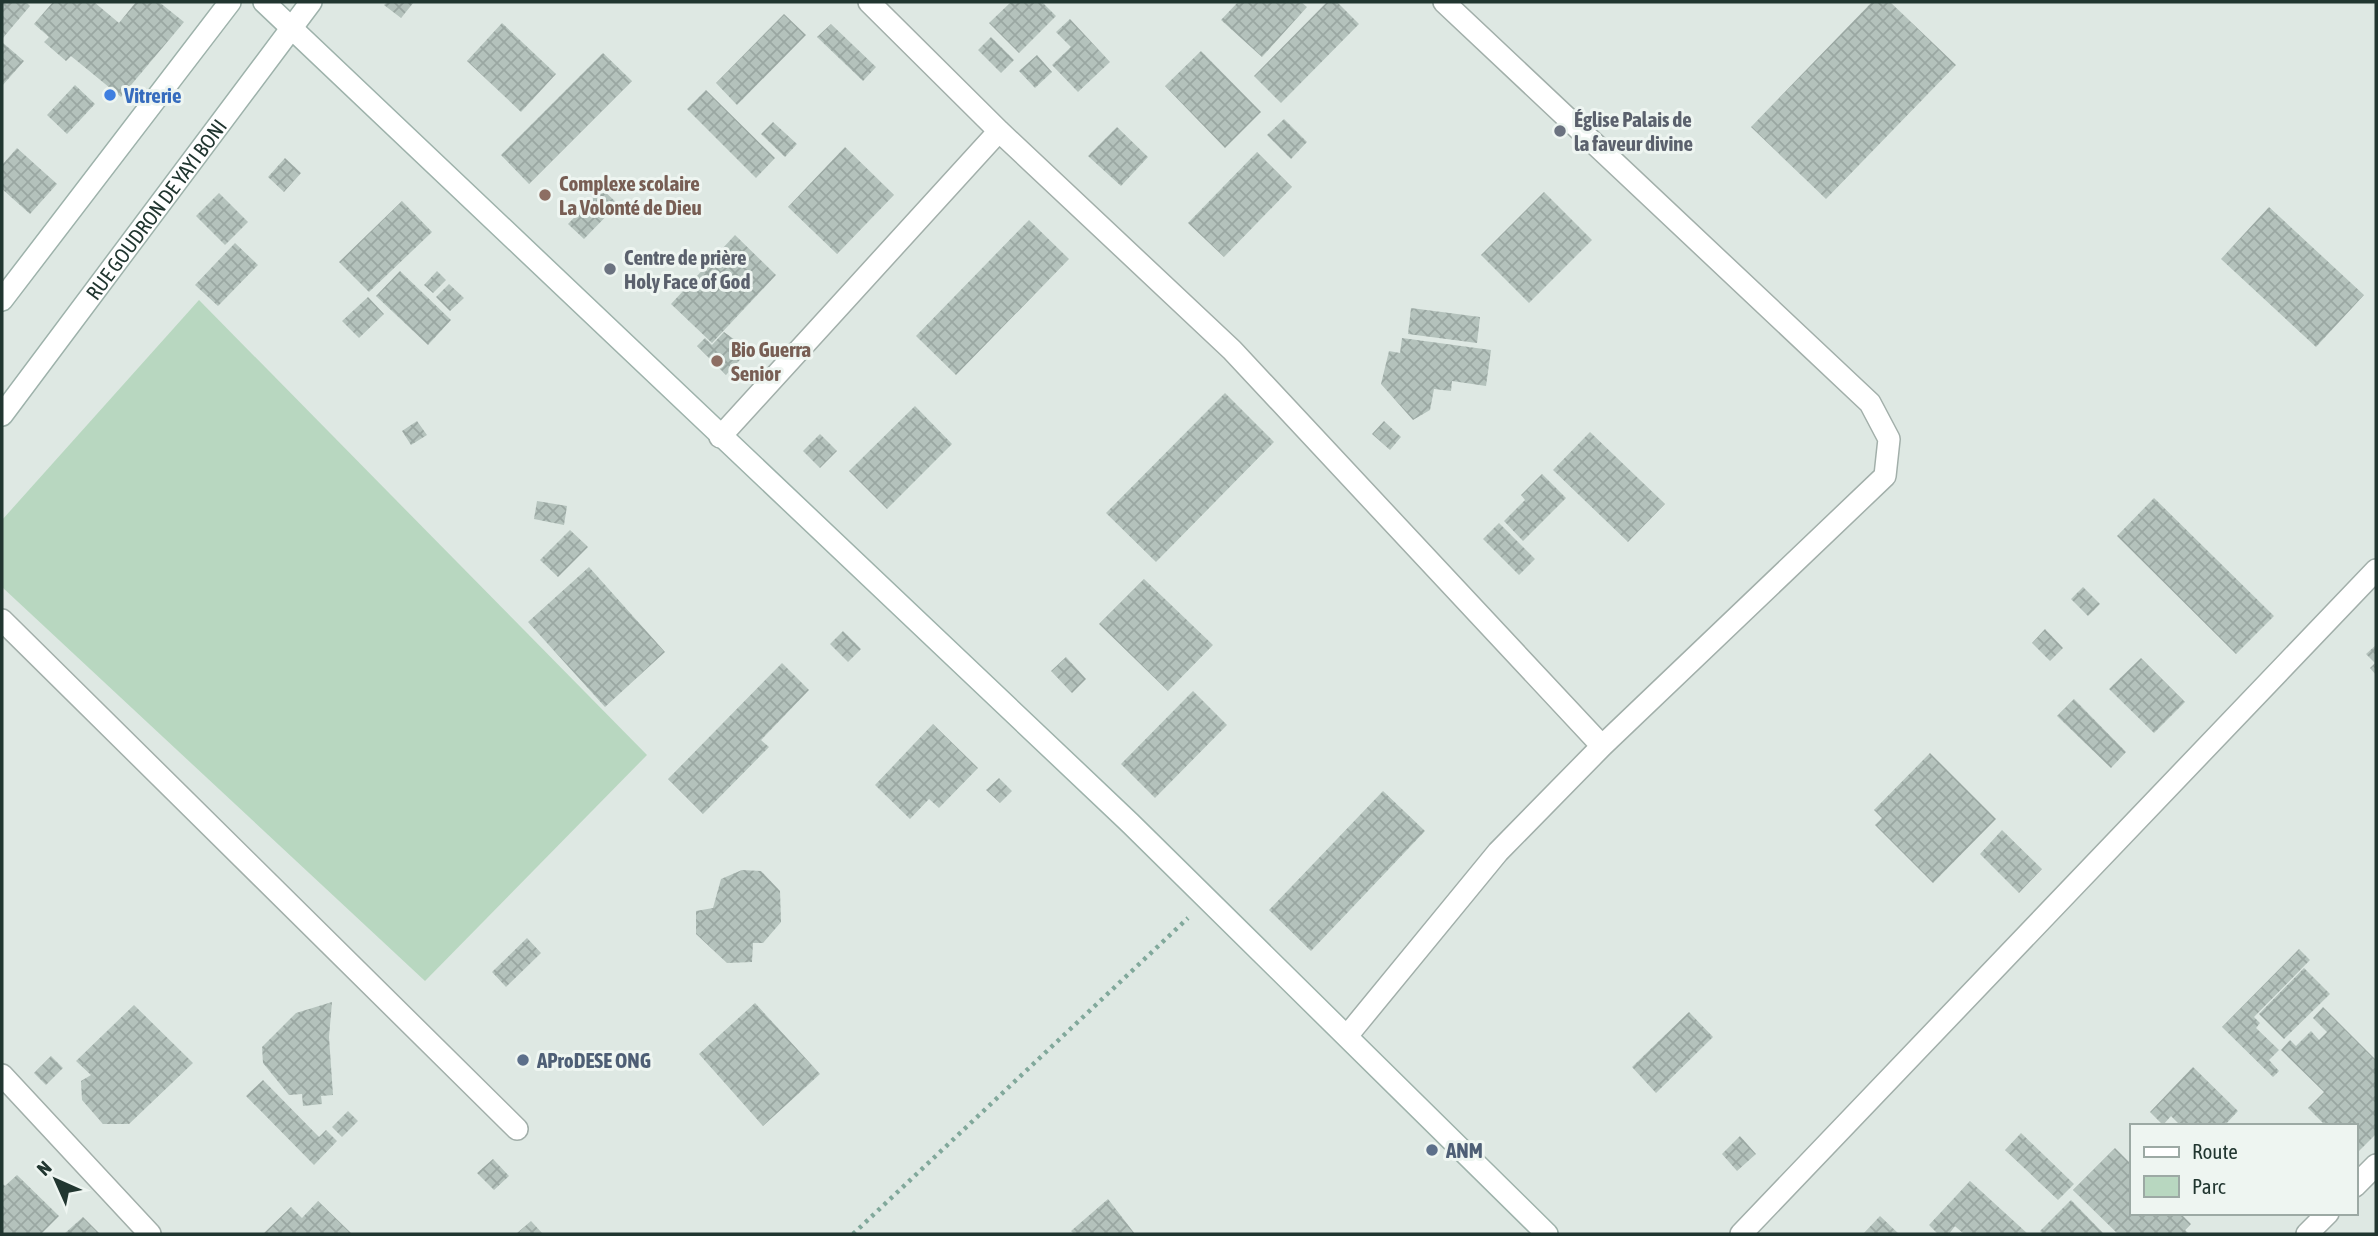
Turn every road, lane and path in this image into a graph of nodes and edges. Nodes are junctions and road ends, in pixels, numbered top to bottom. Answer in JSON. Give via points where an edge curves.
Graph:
{"nodes":[{"id":1,"x":230,"y":2,"type":"edge"},
{"id":2,"x":264,"y":2,"type":"edge"},
{"id":3,"x":311,"y":2,"type":"edge"},
{"id":4,"x":869,"y":2,"type":"edge"},
{"id":5,"x":1444,"y":2,"type":"edge"},
{"id":6,"x":290,"y":30,"type":"junction"},
{"id":7,"x":999,"y":131,"type":"junction"},
{"id":8,"x":2,"y":300,"type":"edge"},
{"id":9,"x":2,"y":415,"type":"edge"},
{"id":10,"x":720,"y":437,"type":"junction"},
{"id":11,"x":2376,"y":570,"type":"edge"},
{"id":12,"x":2,"y":620,"type":"edge"},
{"id":13,"x":1602,"y":746,"type":"junction"},
{"id":14,"x":1208,"y":900,"type":"junction"},
{"id":15,"x":1347,"y":1036,"type":"junction"},
{"id":16,"x":2,"y":1075,"type":"edge"},
{"id":17,"x":517,"y":1129,"type":"dead end"},
{"id":18,"x":2376,"y":1164,"type":"edge"},
{"id":19,"x":2357,"y":1184,"type":"edge"},
{"id":20,"x":2326,"y":1215,"type":"edge"},
{"id":21,"x":150,"y":1234,"type":"edge"},
{"id":22,"x":853,"y":1234,"type":"edge"},
{"id":23,"x":1547,"y":1234,"type":"edge"},
{"id":24,"x":1741,"y":1234,"type":"edge"},
{"id":25,"x":2308,"y":1234,"type":"edge"}],
"edges":[{"from":1,"to":8,"type":"street"},
{"from":2,"to":6,"type":"street"},
{"from":3,"to":6,"type":"street","name":"RUE GOUDRON DE YAYI BONI"},
{"from":4,"to":7,"type":"street"},
{"from":5,"to":13,"type":"street","via":[[1870,403],[1889,439],[1885,476]]},
{"from":6,"to":9,"type":"street","name":"RUE GOUDRON DE YAYI BONI"},
{"from":6,"to":10,"type":"street"},
{"from":7,"to":10,"type":"street"},
{"from":7,"to":13,"type":"street","via":[[1232,350]]},
{"from":10,"to":14,"type":"street"},
{"from":11,"to":24,"type":"street"},
{"from":12,"to":17,"type":"street"},
{"from":13,"to":15,"type":"street","via":[[1498,852]]},
{"from":14,"to":15,"type":"street"},
{"from":14,"to":22,"type":"path"},
{"from":15,"to":23,"type":"street"},
{"from":16,"to":21,"type":"street"},
{"from":18,"to":19,"type":"street"},
{"from":20,"to":25,"type":"street"}]}
